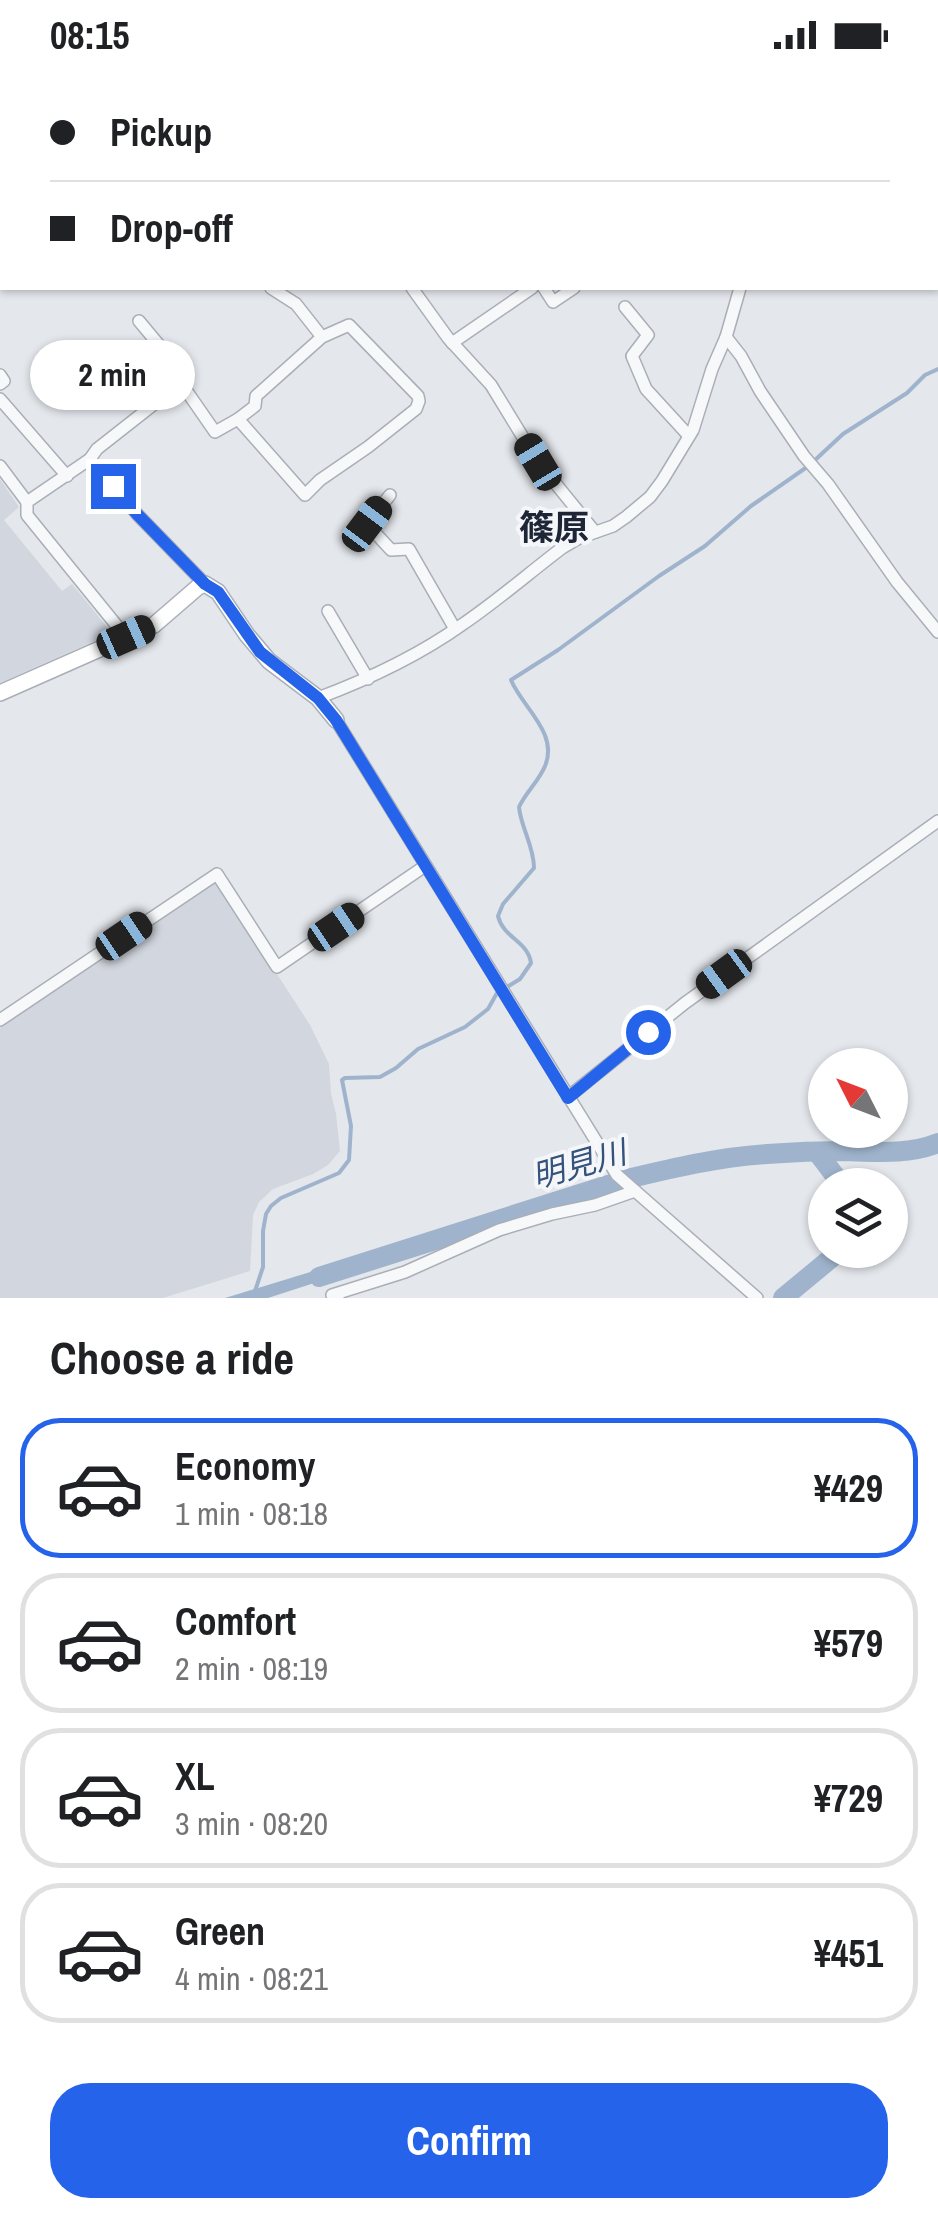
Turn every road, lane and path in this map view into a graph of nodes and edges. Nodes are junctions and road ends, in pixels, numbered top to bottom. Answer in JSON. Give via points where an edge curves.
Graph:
{"nodes":[{"id":1,"x":274,"y":290,"type":"edge"},
{"id":2,"x":413,"y":290,"type":"edge"},
{"id":3,"x":529,"y":290,"type":"edge"},
{"id":4,"x":545,"y":290,"type":"edge"},
{"id":5,"x":571,"y":290,"type":"edge"},
{"id":6,"x":739,"y":290,"type":"edge"},
{"id":7,"x":625,"y":306,"type":"dead end"},
{"id":8,"x":139,"y":321,"type":"dead end"},
{"id":9,"x":726,"y":336,"type":"junction"},
{"id":10,"x":322,"y":337,"type":"junction"},
{"id":11,"x":452,"y":343,"type":"junction"},
{"id":12,"x":0,"y":375,"type":"edge"},
{"id":13,"x":0,"y":384,"type":"edge"},
{"id":14,"x":181,"y":384,"type":"junction"},
{"id":15,"x":0,"y":399,"type":"edge"},
{"id":16,"x":238,"y":419,"type":"junction"},
{"id":17,"x":689,"y":436,"type":"junction"},
{"id":18,"x":90,"y":459,"type":"junction"},
{"id":19,"x":0,"y":466,"type":"edge"},
{"id":20,"x":67,"y":476,"type":"junction"},
{"id":21,"x":390,"y":494,"type":"dead end"},
{"id":22,"x":27,"y":502,"type":"junction"},
{"id":23,"x":595,"y":532,"type":"junction"},
{"id":24,"x":205,"y":584,"type":"junction"},
{"id":25,"x":328,"y":610,"type":"dead end"},
{"id":26,"x":456,"y":629,"type":"junction"},
{"id":27,"x":938,"y":632,"type":"edge"},
{"id":28,"x":126,"y":637,"type":"junction"},
{"id":29,"x":368,"y":680,"type":"junction"},
{"id":30,"x":0,"y":693,"type":"edge"},
{"id":31,"x":318,"y":698,"type":"junction"},
{"id":32,"x":336,"y":720,"type":"joint"},
{"id":33,"x":938,"y":820,"type":"edge"},
{"id":34,"x":425,"y":866,"type":"junction"},
{"id":35,"x":0,"y":1020,"type":"edge"},
{"id":36,"x":568,"y":1098,"type":"junction"},
{"id":37,"x":632,"y":1188,"type":"junction"},
{"id":38,"x":338,"y":1298,"type":"edge"},
{"id":39,"x":757,"y":1298,"type":"edge"}],
"edges":[{"from":1,"to":10,"type":"street","via":[[296,304]]},
{"from":2,"to":11,"type":"street"},
{"from":3,"to":11,"type":"street"},
{"from":4,"to":5,"type":"street","via":[[553,302]]},
{"from":6,"to":9,"type":"street"},
{"from":7,"to":17,"type":"street","via":[[648,335],[632,356],[646,389]]},
{"from":8,"to":14,"type":"street"},
{"from":9,"to":17,"type":"street"},
{"from":9,"to":27,"type":"street","via":[[811,464]]},
{"from":10,"to":16,"type":"street"},
{"from":10,"to":16,"type":"street","via":[[349,326],[418,396],[416,409],[304,495]]},
{"from":11,"to":23,"type":"street","via":[[491,385],[538,462]]},
{"from":12,"to":13,"type":"street"},
{"from":14,"to":16,"type":"street","via":[[215,432]]},
{"from":14,"to":18,"type":"street"},
{"from":15,"to":20,"type":"street"},
{"from":17,"to":23,"type":"street","via":[[650,497]]},
{"from":18,"to":20,"type":"street"},
{"from":18,"to":24,"type":"street"},
{"from":19,"to":22,"type":"street"},
{"from":20,"to":22,"type":"street"},
{"from":21,"to":26,"type":"street","via":[[367,524],[391,550],[409,550]]},
{"from":22,"to":28,"type":"street","via":[[27,516]]},
{"from":23,"to":26,"type":"street","via":[[562,548]]},
{"from":24,"to":28,"type":"street"},
{"from":24,"to":31,"type":"street","via":[[269,661]]},
{"from":25,"to":29,"type":"street"},
{"from":26,"to":29,"type":"street"},
{"from":28,"to":30,"type":"street"},
{"from":29,"to":31,"type":"street"},
{"from":31,"to":32,"type":"street"},
{"from":32,"to":34,"type":"street"},
{"from":33,"to":36,"type":"street","via":[[685,1003]]},
{"from":34,"to":35,"type":"street","via":[[278,967],[217,874]]},
{"from":34,"to":36,"type":"street"},
{"from":36,"to":37,"type":"street"},
{"from":37,"to":38,"type":"street","via":[[622,1197],[498,1230],[332,1295]]},
{"from":37,"to":39,"type":"street"}]}
